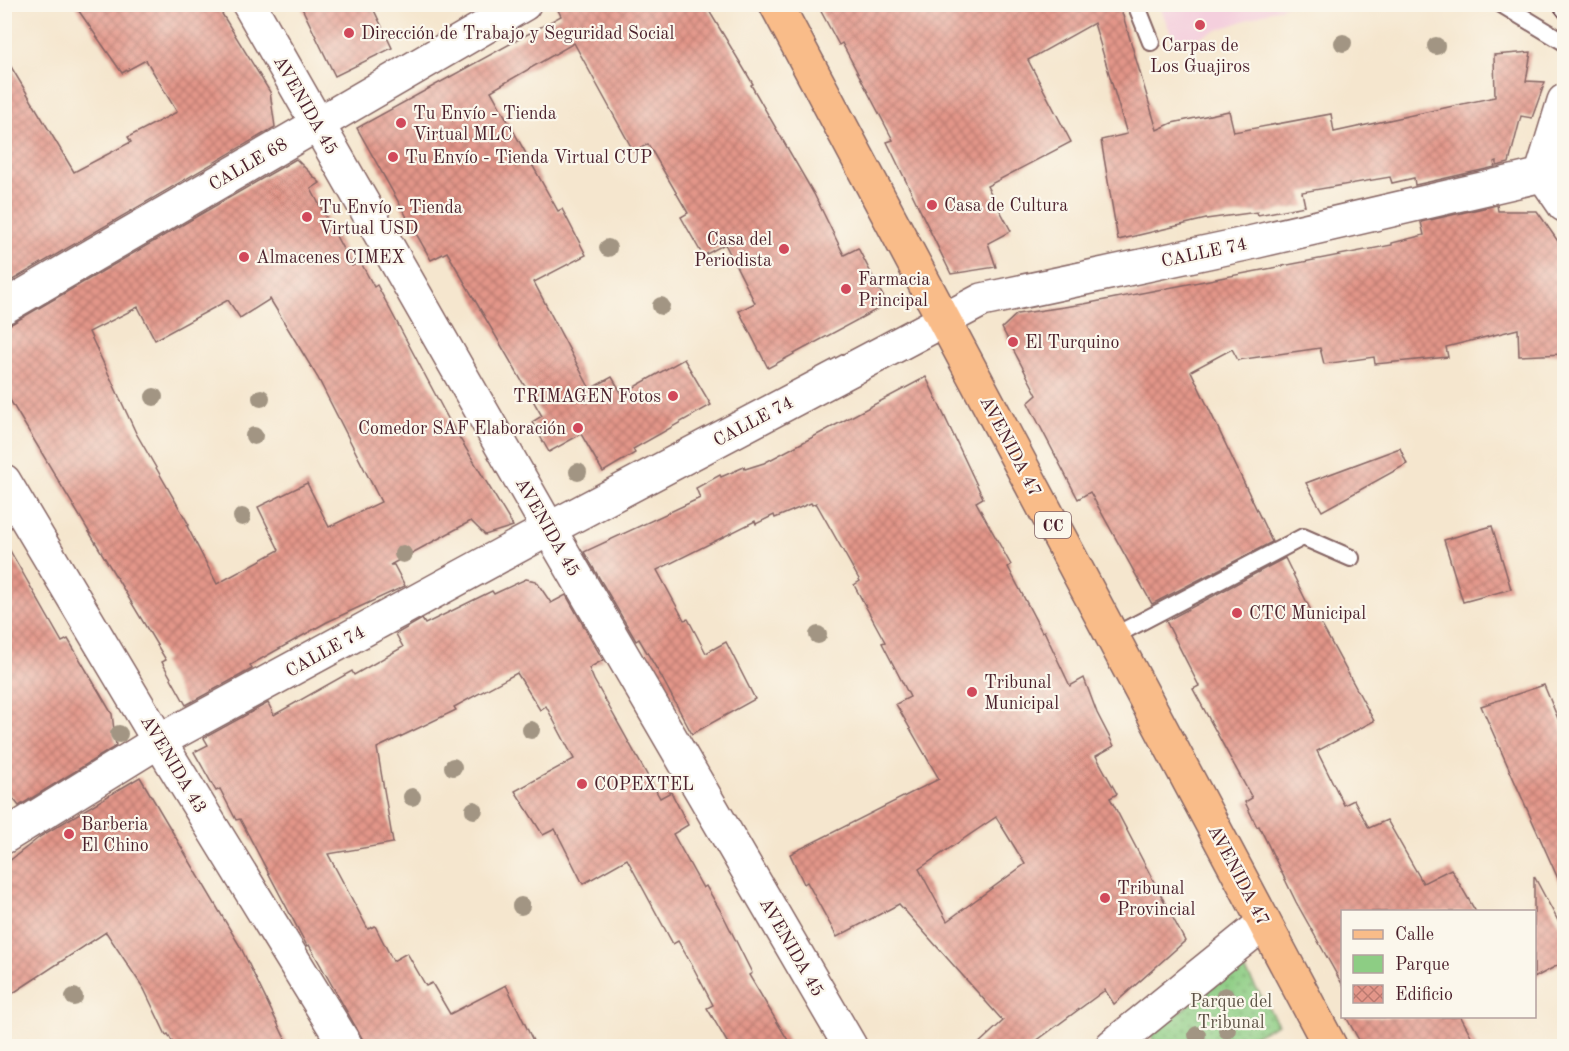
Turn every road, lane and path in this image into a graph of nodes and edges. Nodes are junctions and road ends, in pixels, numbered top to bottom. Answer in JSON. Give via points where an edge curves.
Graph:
{"nodes":[{"id":1,"x":249,"y":4,"type":"edge"},
{"id":2,"x":524,"y":4,"type":"edge"},
{"id":3,"x":776,"y":4,"type":"edge"},
{"id":4,"x":1136,"y":4,"type":"edge"},
{"id":5,"x":1501,"y":4,"type":"edge"},
{"id":6,"x":1151,"y":42,"type":"dead end"},
{"id":7,"x":1564,"y":42,"type":"edge"},
{"id":8,"x":1564,"y":101,"type":"edge"},
{"id":9,"x":317,"y":124,"type":"junction"},
{"id":10,"x":1553,"y":172,"type":"edge"},
{"id":11,"x":1564,"y":205,"type":"edge"},
{"id":12,"x":4,"y":307,"type":"edge"},
{"id":13,"x":944,"y":321,"type":"junction"},
{"id":14,"x":4,"y":481,"type":"edge"},
{"id":15,"x":549,"y":529,"type":"junction"},
{"id":16,"x":1351,"y":558,"type":"dead end"},
{"id":17,"x":1112,"y":637,"type":"junction"},
{"id":18,"x":159,"y":741,"type":"junction"},
{"id":19,"x":4,"y":837,"type":"edge"},
{"id":20,"x":1264,"y":923,"type":"junction"},
{"id":21,"x":346,"y":1047,"type":"edge"},
{"id":22,"x":850,"y":1047,"type":"edge"},
{"id":23,"x":1112,"y":1047,"type":"edge"},
{"id":24,"x":1330,"y":1047,"type":"edge"}],
"edges":[{"from":1,"to":9,"type":"street","name":"AVENIDA 45"},
{"from":2,"to":9,"type":"street","name":"CALLE 68"},
{"from":3,"to":13,"type":"main road","name":"AVENIDA 47","number":"CC"},
{"from":4,"to":6,"type":"lane"},
{"from":5,"to":7,"type":"lane"},
{"from":8,"to":10,"type":"street"},
{"from":9,"to":12,"type":"street","name":"CALLE 68"},
{"from":9,"to":15,"type":"street","name":"AVENIDA 45"},
{"from":10,"to":11,"type":"street"},
{"from":10,"to":13,"type":"street","name":"CALLE 74","via":[[982,300]]},
{"from":13,"to":15,"type":"street","name":"CALLE 74"},
{"from":13,"to":17,"type":"main road","name":"AVENIDA 47","number":"CC"},
{"from":14,"to":18,"type":"street","name":"AVENIDA 43"},
{"from":15,"to":18,"type":"street","name":"CALLE 74"},
{"from":15,"to":22,"type":"street","name":"AVENIDA 45"},
{"from":16,"to":17,"type":"lane","via":[[1304,537]]},
{"from":17,"to":20,"type":"main road","name":"AVENIDA 47","number":"CC"},
{"from":18,"to":19,"type":"street","name":"CALLE 74"},
{"from":18,"to":21,"type":"street","name":"AVENIDA 43"},
{"from":20,"to":23,"type":"street"},
{"from":20,"to":24,"type":"main road","name":"AVENIDA 47","number":"CC"}]}
